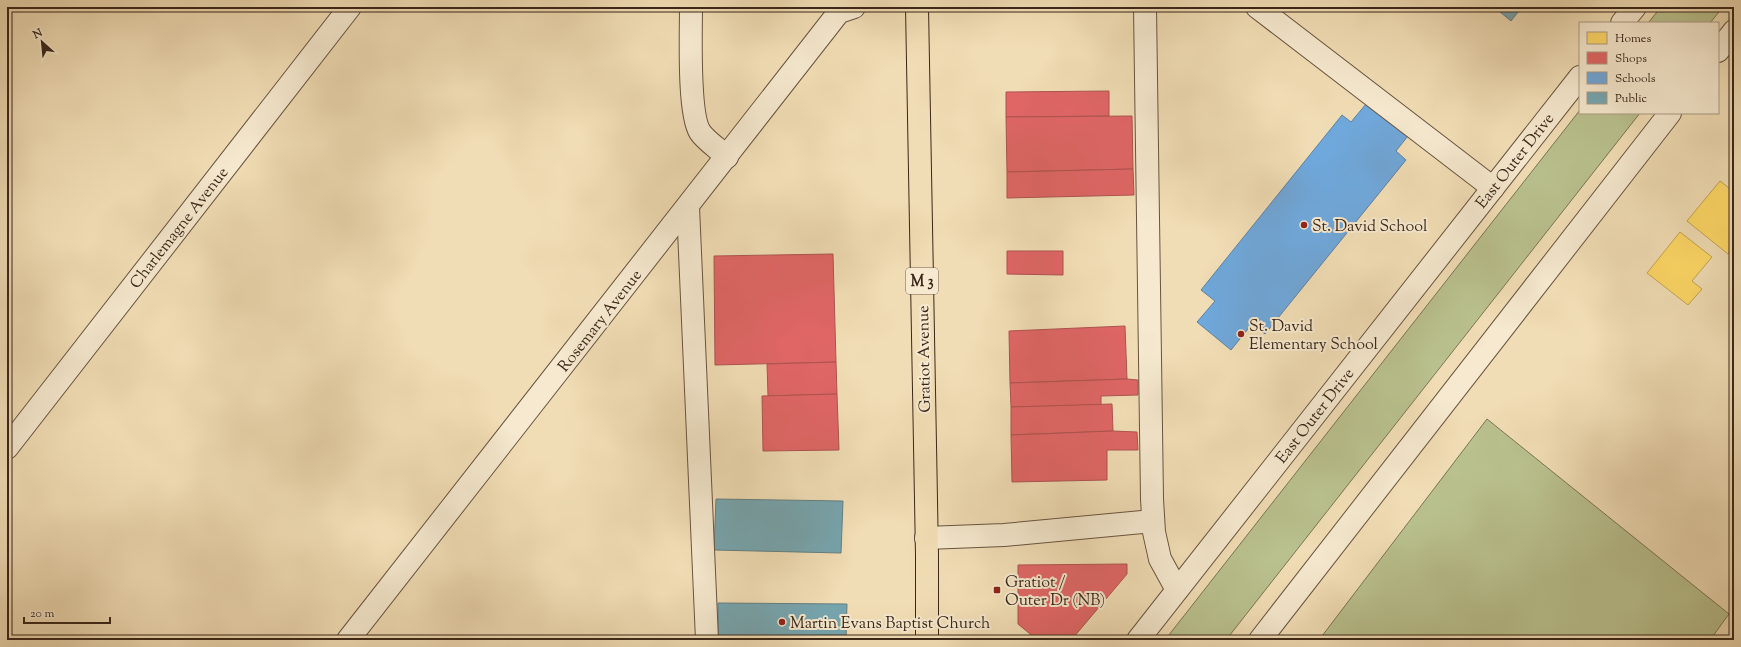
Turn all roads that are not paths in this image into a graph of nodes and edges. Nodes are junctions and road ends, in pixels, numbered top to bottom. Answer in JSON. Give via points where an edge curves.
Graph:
{"nodes":[{"id":1,"x":350,"y":7,"type":"edge"},
{"id":2,"x":691,"y":7,"type":"edge"},
{"id":3,"x":854,"y":7,"type":"edge"},
{"id":4,"x":917,"y":7,"type":"edge"},
{"id":5,"x":1145,"y":7,"type":"edge"},
{"id":6,"x":1256,"y":7,"type":"edge"},
{"id":7,"x":1635,"y":7,"type":"edge"},
{"id":8,"x":1623,"y":22,"type":"edge"},
{"id":9,"x":1734,"y":31,"type":"edge"},
{"id":10,"x":1719,"y":50,"type":"edge"},
{"id":11,"x":1579,"y":78,"type":"edge"},
{"id":12,"x":1669,"y":114,"type":"edge"},
{"id":13,"x":727,"y":157,"type":"junction"},
{"id":14,"x":1493,"y":188,"type":"junction"},
{"id":15,"x":688,"y":207,"type":"junction"},
{"id":16,"x":7,"y":448,"type":"edge"},
{"id":17,"x":1153,"y":521,"type":"junction"},
{"id":18,"x":926,"y":538,"type":"junction"},
{"id":19,"x":1177,"y":590,"type":"junction"},
{"id":20,"x":348,"y":640,"type":"edge"},
{"id":21,"x":707,"y":640,"type":"edge"},
{"id":22,"x":927,"y":640,"type":"edge"},
{"id":23,"x":1138,"y":640,"type":"edge"},
{"id":24,"x":1260,"y":640,"type":"edge"}],
"edges":[{"from":1,"to":16,"type":"street","name":"Charlemagne Avenue"},
{"from":2,"to":13,"type":"street","via":[[695,122],[700,133]]},
{"from":3,"to":13,"type":"street","name":"Rosemary Avenue","via":[[839,12]]},
{"from":4,"to":18,"type":"main road","name":"Gratiot Avenue","number":"M 3"},
{"from":5,"to":17,"type":"street"},
{"from":6,"to":14,"type":"street"},
{"from":7,"to":8,"type":"street"},
{"from":9,"to":10,"type":"street"},
{"from":11,"to":14,"type":"street","name":"East Outer Drive"},
{"from":12,"to":24,"type":"street"},
{"from":13,"to":15,"type":"street","name":"Rosemary Avenue"},
{"from":14,"to":19,"type":"street","name":"East Outer Drive"},
{"from":15,"to":20,"type":"street","name":"Rosemary Avenue"},
{"from":15,"to":21,"type":"street"},
{"from":17,"to":18,"type":"street","via":[[1004,535]]},
{"from":17,"to":19,"type":"street","via":[[1160,559]]},
{"from":18,"to":22,"type":"main road","name":"Gratiot Avenue","number":"M 3"},
{"from":19,"to":23,"type":"street","name":"East Outer Drive"}]}
